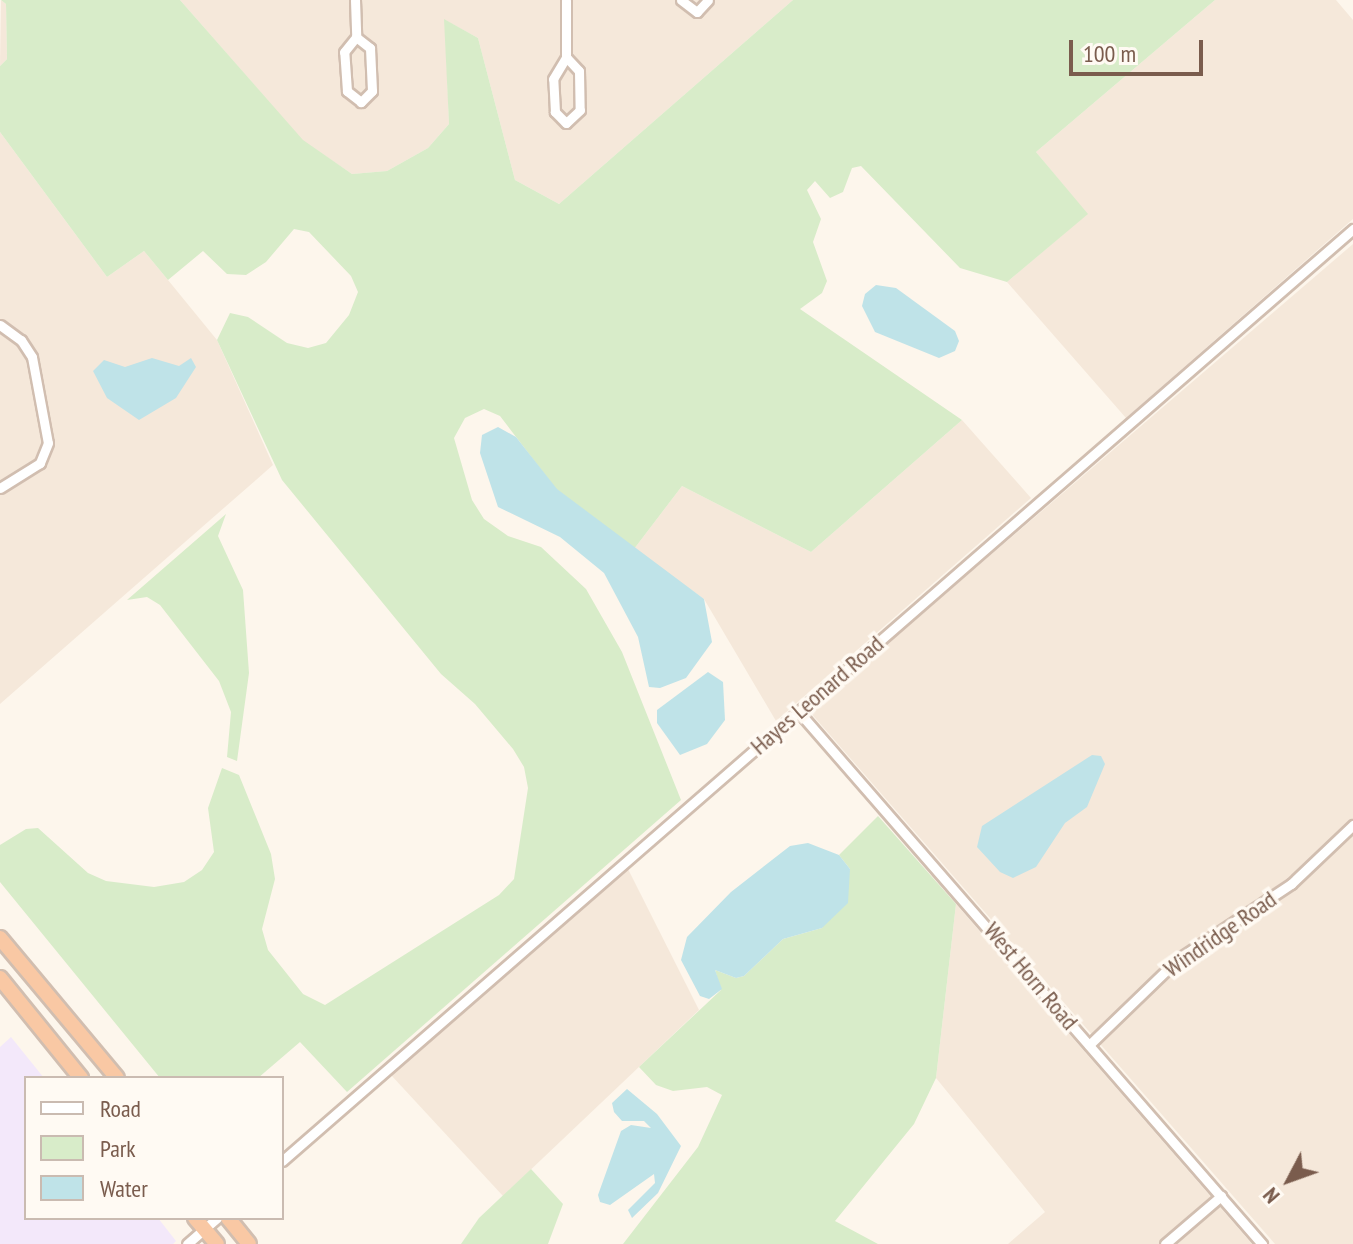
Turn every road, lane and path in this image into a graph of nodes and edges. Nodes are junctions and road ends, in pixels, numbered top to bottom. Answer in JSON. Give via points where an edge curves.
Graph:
{"nodes":[{"id":1,"x":355,"y":0,"type":"edge"},
{"id":2,"x":566,"y":0,"type":"edge"},
{"id":3,"x":681,"y":0,"type":"edge"},
{"id":4,"x":708,"y":0,"type":"edge"},
{"id":5,"x":356,"y":37,"type":"junction"},
{"id":6,"x":566,"y":57,"type":"junction"},
{"id":7,"x":1353,"y":229,"type":"edge"},
{"id":8,"x":0,"y":325,"type":"edge"},
{"id":9,"x":0,"y":488,"type":"edge"},
{"id":10,"x":798,"y":711,"type":"junction"},
{"id":11,"x":1353,"y":825,"type":"edge"},
{"id":12,"x":0,"y":938,"type":"edge"},
{"id":13,"x":0,"y":978,"type":"edge"},
{"id":14,"x":1089,"y":1045,"type":"junction"},
{"id":15,"x":79,"y":1076,"type":"edge"},
{"id":16,"x":115,"y":1076,"type":"edge"},
{"id":17,"x":284,"y":1159,"type":"edge"},
{"id":18,"x":1221,"y":1196,"type":"junction"},
{"id":19,"x":230,"y":1220,"type":"edge"},
{"id":20,"x":200,"y":1223,"type":"edge"},
{"id":21,"x":187,"y":1244,"type":"edge"},
{"id":22,"x":217,"y":1244,"type":"edge"},
{"id":23,"x":249,"y":1244,"type":"edge"},
{"id":24,"x":1165,"y":1244,"type":"edge"},
{"id":25,"x":1262,"y":1244,"type":"edge"}],
"edges":[{"from":1,"to":5,"type":"street"},
{"from":2,"to":6,"type":"street"},
{"from":3,"to":4,"type":"street","via":[[697,12]]},
{"from":5,"to":5,"type":"street","via":[[344,52],[347,91],[361,102],[372,91],[372,74],[370,48]]},
{"from":6,"to":6,"type":"street","via":[[553,79],[555,112],[566,123],[580,110],[579,71]]},
{"from":7,"to":10,"type":"street","name":"Hayes Leonard Road"},
{"from":8,"to":9,"type":"street","via":[[21,340],[32,357],[48,443],[40,463]]},
{"from":10,"to":14,"type":"street","name":"West Horn Road"},
{"from":10,"to":17,"type":"street","name":"Hayes Leonard Road"},
{"from":11,"to":14,"type":"street","name":"Windridge Road","via":[[1291,884],[1178,959]]},
{"from":12,"to":16,"type":"highway"},
{"from":13,"to":15,"type":"highway"},
{"from":14,"to":18,"type":"street","name":"West Horn Road"},
{"from":18,"to":24,"type":"street"},
{"from":18,"to":25,"type":"street","name":"West Horn Road"},
{"from":19,"to":23,"type":"highway"},
{"from":20,"to":21,"type":"street"},
{"from":20,"to":22,"type":"highway"}]}
